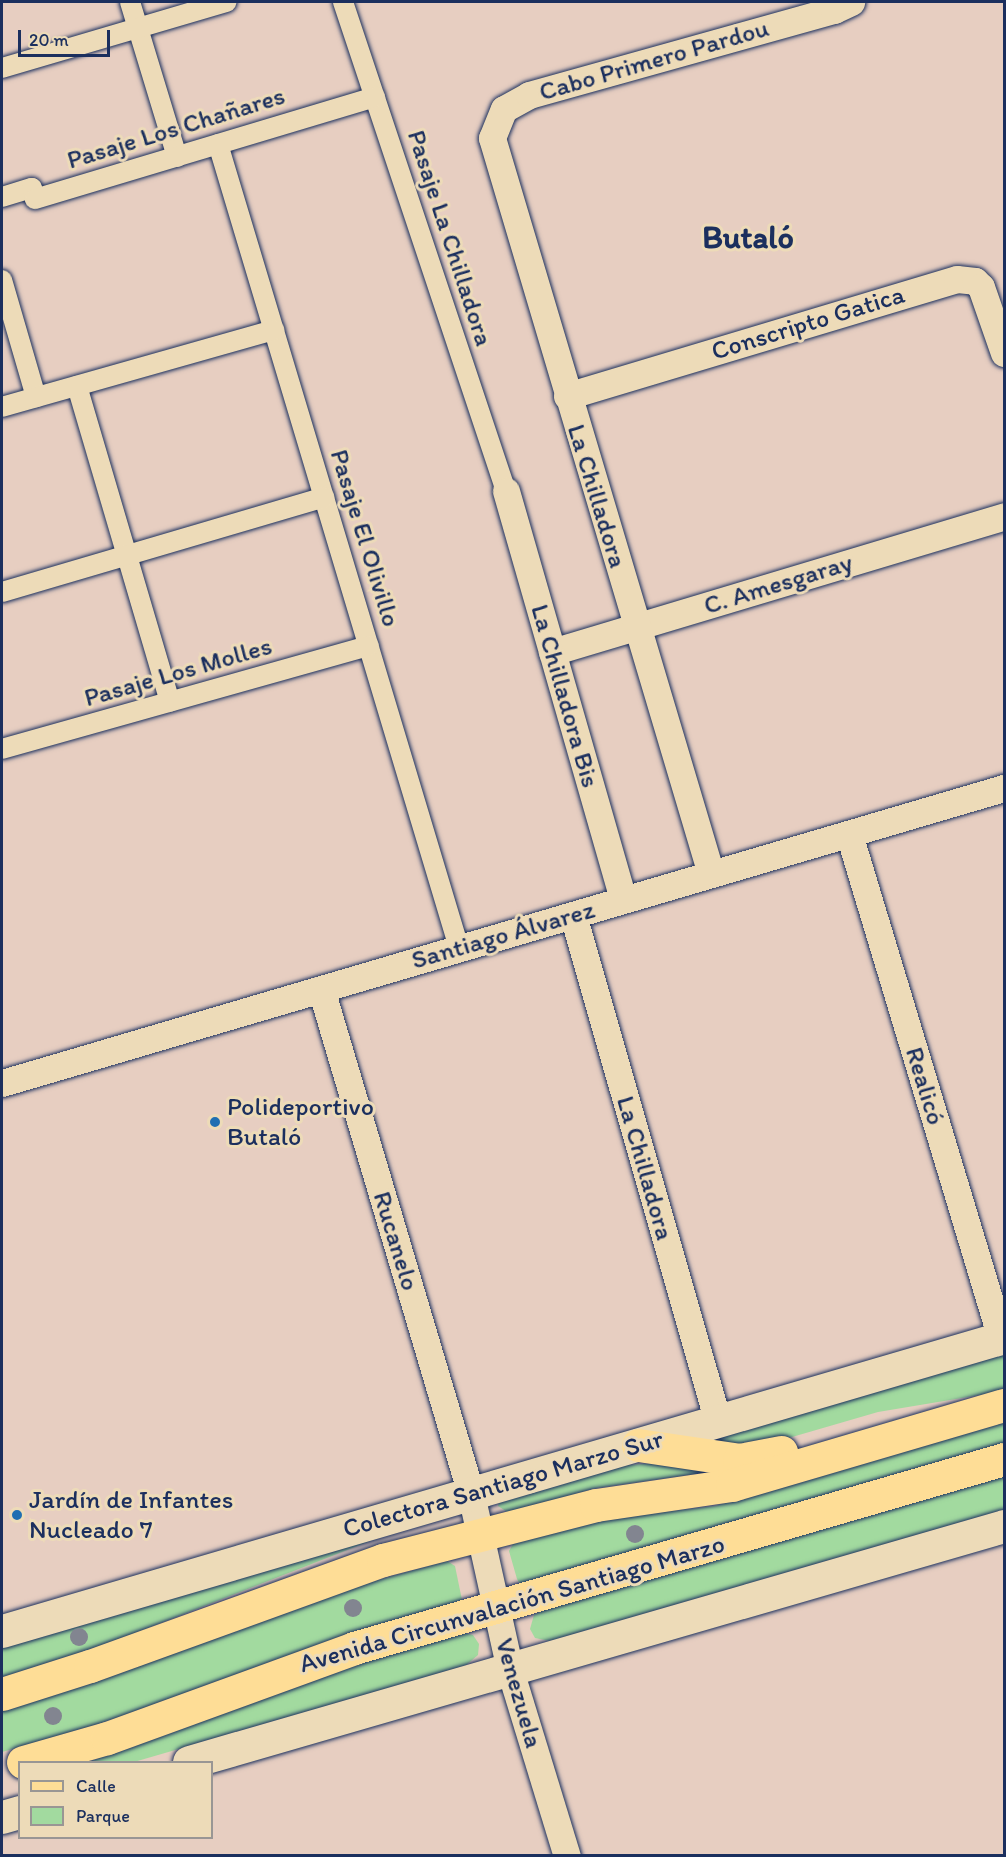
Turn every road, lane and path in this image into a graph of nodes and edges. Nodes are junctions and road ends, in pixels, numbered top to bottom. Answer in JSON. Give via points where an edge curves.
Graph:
{"nodes":[{"id":1,"x":130,"y":2,"type":"edge"},
{"id":2,"x":225,"y":2,"type":"edge"},
{"id":3,"x":343,"y":2,"type":"edge"},
{"id":4,"x":851,"y":2,"type":"edge"},
{"id":5,"x":138,"y":27,"type":"junction"},
{"id":6,"x":2,"y":68,"type":"edge"},
{"id":7,"x":375,"y":97,"type":"junction"},
{"id":8,"x":498,"y":118,"type":"joint"},
{"id":9,"x":218,"y":144,"type":"junction"},
{"id":10,"x":177,"y":157,"type":"junction"},
{"id":11,"x":2,"y":197,"type":"edge"},
{"id":12,"x":2,"y":280,"type":"edge"},
{"id":13,"x":274,"y":330,"type":"junction"},
{"id":14,"x":1005,"y":353,"type":"edge"},
{"id":15,"x":77,"y":386,"type":"junction"},
{"id":16,"x":567,"y":396,"type":"junction"},
{"id":17,"x":36,"y":397,"type":"junction"},
{"id":18,"x":2,"y":407,"type":"edge"},
{"id":19,"x":506,"y":491,"type":"joint"},
{"id":20,"x":324,"y":497,"type":"junction"},
{"id":21,"x":1005,"y":516,"type":"edge"},
{"id":22,"x":127,"y":555,"type":"junction"},
{"id":23,"x":2,"y":592,"type":"edge"},
{"id":24,"x":637,"y":627,"type":"junction"},
{"id":25,"x":369,"y":646,"type":"junction"},
{"id":26,"x":552,"y":652,"type":"junction"},
{"id":27,"x":170,"y":702,"type":"junction"},
{"id":28,"x":2,"y":750,"type":"edge"},
{"id":29,"x":1005,"y":788,"type":"edge"},
{"id":30,"x":849,"y":834,"type":"junction"},
{"id":31,"x":711,"y":874,"type":"junction"},
{"id":32,"x":623,"y":900,"type":"junction"},
{"id":33,"x":573,"y":915,"type":"junction"},
{"id":34,"x":459,"y":948,"type":"junction"},
{"id":35,"x":321,"y":989,"type":"junction"},
{"id":36,"x":3,"y":1077,"type":"edge"},
{"id":37,"x":1003,"y":1338,"type":"edge"},
{"id":38,"x":1005,"y":1405,"type":"edge"},
{"id":39,"x":956,"y":1419,"type":"junction"},
{"id":40,"x":718,"y":1422,"type":"junction"},
{"id":41,"x":638,"y":1445,"type":"junction"},
{"id":42,"x":1005,"y":1459,"type":"edge"},
{"id":43,"x":471,"y":1494,"type":"junction"},
{"id":44,"x":1005,"y":1526,"type":"edge"},
{"id":45,"x":480,"y":1535,"type":"junction"},
{"id":46,"x":496,"y":1608,"type":"junction"},
{"id":47,"x":2,"y":1631,"type":"edge"},
{"id":48,"x":510,"y":1670,"type":"junction"},
{"id":49,"x":2,"y":1694,"type":"edge"},
{"id":50,"x":28,"y":1761,"type":"edge"},
{"id":51,"x":192,"y":1761,"type":"edge"},
{"id":52,"x":18,"y":1764,"type":"edge"},
{"id":53,"x":2,"y":1768,"type":"edge"},
{"id":54,"x":18,"y":1813,"type":"edge"},
{"id":55,"x":2,"y":1817,"type":"edge"},
{"id":56,"x":567,"y":1856,"type":"edge"}],
"edges":[{"from":1,"to":5,"type":"street"},
{"from":2,"to":5,"type":"street"},
{"from":3,"to":7,"type":"street","name":"Pasaje La Chilladora"},
{"from":4,"to":8,"type":"street","name":"Cabo Primero Pardou","via":[[529,95],[511,103]]},
{"from":5,"to":6,"type":"street"},
{"from":5,"to":10,"type":"street"},
{"from":7,"to":9,"type":"street","name":"Pasaje Los Chañares"},
{"from":7,"to":19,"type":"street","name":"Pasaje La Chilladora"},
{"from":8,"to":16,"type":"street","name":"La Chilladora","via":[[493,148]]},
{"from":9,"to":10,"type":"street","name":"Pasaje Los Chañares"},
{"from":9,"to":13,"type":"street","name":"Pasaje El Olivillo"},
{"from":10,"to":11,"type":"street","name":"Pasaje Los Chañares","via":[[35,199],[32,188]]},
{"from":12,"to":17,"type":"street"},
{"from":13,"to":15,"type":"street"},
{"from":13,"to":20,"type":"street","name":"Pasaje El Olivillo"},
{"from":14,"to":16,"type":"street","name":"Conscripto Gatica","via":[[981,287],[975,281],[957,279]]},
{"from":15,"to":17,"type":"street"},
{"from":15,"to":22,"type":"street"},
{"from":16,"to":24,"type":"street","name":"La Chilladora"},
{"from":17,"to":18,"type":"street"},
{"from":19,"to":26,"type":"street","name":"La Chilladora Bis"},
{"from":20,"to":22,"type":"street"},
{"from":20,"to":25,"type":"street","name":"Pasaje El Olivillo"},
{"from":21,"to":24,"type":"street","name":"C. Amesgaray"},
{"from":22,"to":23,"type":"street"},
{"from":22,"to":27,"type":"street"},
{"from":24,"to":26,"type":"street","name":"C. Amesgaray"},
{"from":24,"to":31,"type":"street","name":"La Chilladora"},
{"from":25,"to":27,"type":"street","name":"Pasaje Los Molles"},
{"from":25,"to":34,"type":"street","name":"Pasaje El Olivillo"},
{"from":26,"to":32,"type":"street","name":"La Chilladora Bis"},
{"from":27,"to":28,"type":"street","name":"Pasaje Los Molles"},
{"from":29,"to":30,"type":"street","name":"Santiago Álvarez"},
{"from":30,"to":31,"type":"street","name":"Santiago Álvarez"},
{"from":30,"to":37,"type":"street","name":"Realicó"},
{"from":31,"to":32,"type":"street","name":"Santiago Álvarez"},
{"from":32,"to":33,"type":"street","name":"Santiago Álvarez"},
{"from":33,"to":34,"type":"street","name":"Santiago Álvarez"},
{"from":33,"to":40,"type":"street","name":"La Chilladora"},
{"from":34,"to":35,"type":"street","name":"Santiago Álvarez"},
{"from":35,"to":36,"type":"street","name":"Santiago Álvarez"},
{"from":35,"to":43,"type":"street","name":"Rucanelo"},
{"from":37,"to":40,"type":"street","name":"Colectora Santiago Marzo Sur"},
{"from":38,"to":39,"type":"main road"},
{"from":39,"to":41,"type":"main road","via":[[893,1422],[749,1460]]},
{"from":39,"to":45,"type":"main road","via":[[732,1485],[596,1505]]},
{"from":40,"to":41,"type":"street","name":"Colectora Santiago Marzo Sur"},
{"from":41,"to":43,"type":"street","name":"Colectora Santiago Marzo Sur"},
{"from":42,"to":46,"type":"main road","name":"Avenida Circunvalación Santiago Marzo"},
{"from":43,"to":45,"type":"street","name":"Venezuela"},
{"from":43,"to":47,"type":"street","name":"Colectora Santiago Marzo Sur"},
{"from":44,"to":48,"type":"street"},
{"from":45,"to":46,"type":"street","name":"Venezuela"},
{"from":45,"to":49,"type":"main road","via":[[327,1578],[117,1657]]},
{"from":46,"to":48,"type":"street","name":"Venezuela"},
{"from":46,"to":50,"type":"main road","name":"Avenida Circunvalación Santiago Marzo","via":[[322,1658],[107,1738]]},
{"from":48,"to":51,"type":"street"},
{"from":48,"to":56,"type":"street","name":"Venezuela"},
{"from":52,"to":53,"type":"main road","name":"Avenida Circunvalación Santiago Marzo"},
{"from":54,"to":55,"type":"street"}]}
